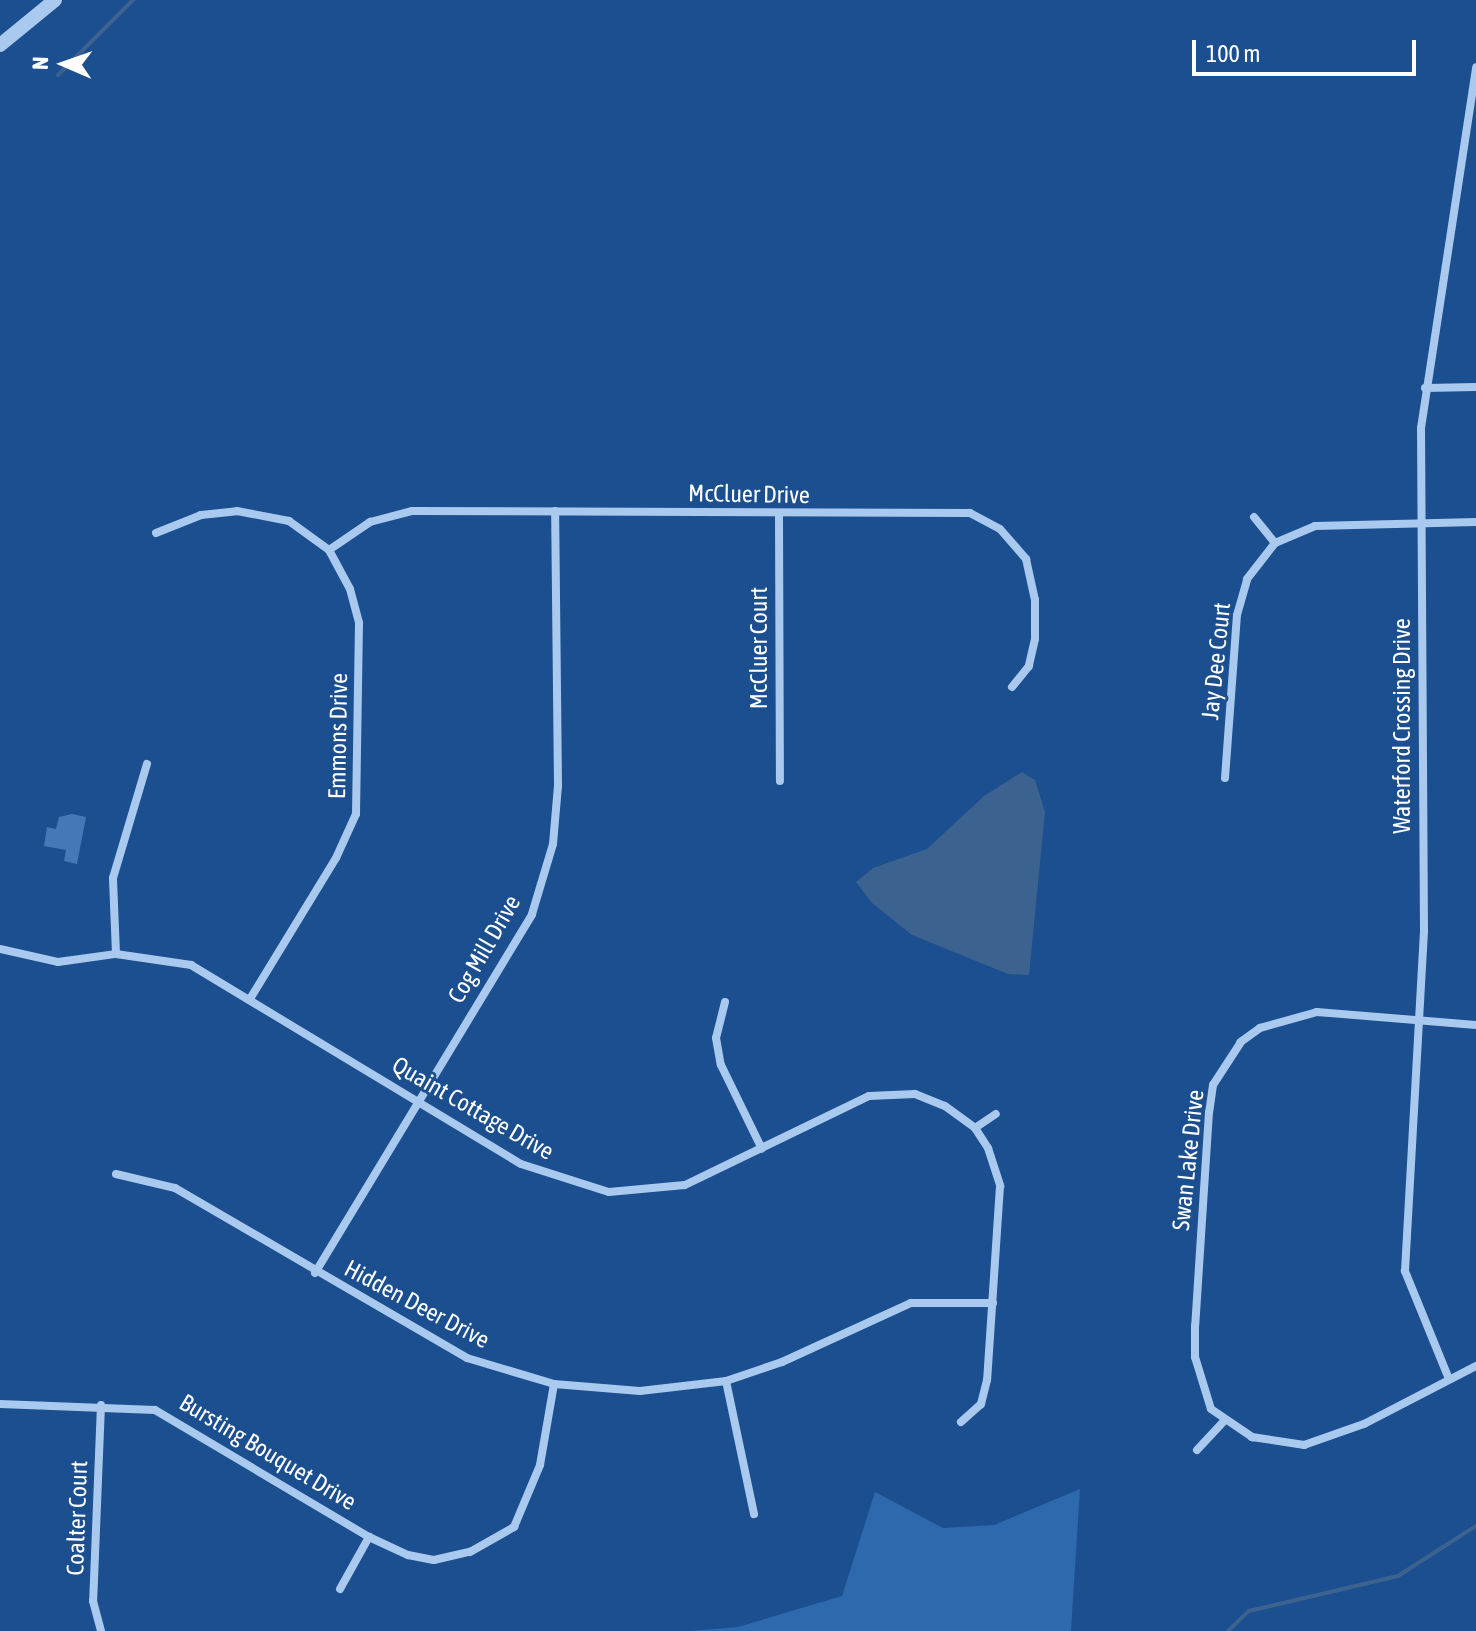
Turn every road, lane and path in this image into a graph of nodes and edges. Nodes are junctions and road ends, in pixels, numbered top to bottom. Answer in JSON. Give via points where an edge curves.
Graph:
{"nodes":[{"id":1,"x":55,"y":0,"type":"edge"},
{"id":2,"x":0,"y":45,"type":"edge"},
{"id":3,"x":1476,"y":67,"type":"edge"},
{"id":4,"x":1476,"y":387,"type":"edge"},
{"id":5,"x":1425,"y":388,"type":"junction"},
{"id":6,"x":555,"y":511,"type":"junction"},
{"id":7,"x":779,"y":515,"type":"junction"},
{"id":8,"x":1254,"y":517,"type":"dead end"},
{"id":9,"x":1421,"y":522,"type":"junction"},
{"id":10,"x":1476,"y":522,"type":"edge"},
{"id":11,"x":156,"y":533,"type":"dead end"},
{"id":12,"x":1275,"y":543,"type":"junction"},
{"id":13,"x":329,"y":550,"type":"junction"},
{"id":14,"x":1012,"y":687,"type":"dead end"},
{"id":15,"x":147,"y":764,"type":"dead end"},
{"id":16,"x":1225,"y":778,"type":"dead end"},
{"id":17,"x":780,"y":781,"type":"dead end"},
{"id":18,"x":0,"y":949,"type":"edge"},
{"id":19,"x":116,"y":954,"type":"junction"},
{"id":20,"x":251,"y":997,"type":"junction"},
{"id":21,"x":725,"y":1002,"type":"dead end"},
{"id":22,"x":1421,"y":1021,"type":"junction"},
{"id":23,"x":1476,"y":1025,"type":"edge"},
{"id":24,"x":418,"y":1099,"type":"junction"},
{"id":25,"x":996,"y":1114,"type":"dead end"},
{"id":26,"x":975,"y":1128,"type":"junction"},
{"id":27,"x":762,"y":1149,"type":"junction"},
{"id":28,"x":116,"y":1174,"type":"dead end"},
{"id":29,"x":315,"y":1273,"type":"junction"},
{"id":30,"x":993,"y":1303,"type":"junction"},
{"id":31,"x":1476,"y":1366,"type":"edge"},
{"id":32,"x":1449,"y":1379,"type":"junction"},
{"id":33,"x":726,"y":1381,"type":"junction"},
{"id":34,"x":554,"y":1384,"type":"junction"},
{"id":35,"x":0,"y":1404,"type":"edge"},
{"id":36,"x":101,"y":1405,"type":"junction"},
{"id":37,"x":1224,"y":1421,"type":"junction"},
{"id":38,"x":961,"y":1422,"type":"dead end"},
{"id":39,"x":1197,"y":1450,"type":"dead end"},
{"id":40,"x":754,"y":1514,"type":"dead end"},
{"id":41,"x":369,"y":1537,"type":"junction"},
{"id":42,"x":340,"y":1589,"type":"dead end"},
{"id":43,"x":101,"y":1631,"type":"edge"}],
"edges":[{"from":1,"to":2,"type":"street"},
{"from":3,"to":5,"type":"street","name":"Waterford Crossing Drive"},
{"from":4,"to":5,"type":"street"},
{"from":5,"to":9,"type":"street","name":"Waterford Crossing Drive"},
{"from":6,"to":7,"type":"street","name":"McCluer Drive"},
{"from":6,"to":13,"type":"street","name":"McCluer Drive","via":[[412,511],[370,522]]},
{"from":6,"to":24,"type":"street","name":"Cog Mill Drive","via":[[558,786],[553,844],[532,914]]},
{"from":7,"to":14,"type":"street","name":"McCluer Drive","via":[[970,513],[1000,529],[1026,559],[1035,600],[1029,666]]},
{"from":7,"to":17,"type":"street","name":"McCluer Court"},
{"from":8,"to":12,"type":"street"},
{"from":9,"to":10,"type":"street"},
{"from":9,"to":12,"type":"street","via":[[1315,526]]},
{"from":9,"to":22,"type":"street","name":"Waterford Crossing Drive"},
{"from":11,"to":13,"type":"street","via":[[201,515],[237,511],[289,521]]},
{"from":12,"to":16,"type":"street","name":"Jay Dee Court","via":[[1247,579],[1237,615]]},
{"from":13,"to":20,"type":"street","name":"Emmons Drive","via":[[350,589],[359,623],[356,814],[336,858]]},
{"from":15,"to":19,"type":"street","via":[[113,878]]},
{"from":18,"to":19,"type":"street","name":"Quaint Cottage Drive","via":[[58,962]]},
{"from":19,"to":20,"type":"street","name":"Quaint Cottage Drive","via":[[191,965]]},
{"from":20,"to":24,"type":"street","name":"Quaint Cottage Drive"},
{"from":21,"to":27,"type":"street","via":[[716,1038],[721,1065]]},
{"from":22,"to":23,"type":"street","name":"Swan Lake Drive"},
{"from":22,"to":32,"type":"street","name":"Waterford Crossing Drive","via":[[1405,1271]]},
{"from":22,"to":37,"type":"street","name":"Swan Lake Drive","via":[[1306,1014],[1260,1028],[1224,1063],[1213,1085],[1195,1326],[1204,1389]]},
{"from":24,"to":27,"type":"street","name":"Quaint Cottage Drive","via":[[521,1164],[609,1192],[685,1185]]},
{"from":24,"to":29,"type":"street","name":"Cog Mill Drive"},
{"from":25,"to":26,"type":"street"},
{"from":26,"to":27,"type":"street","name":"Quaint Cottage Drive","via":[[945,1106],[915,1094],[869,1096]]},
{"from":26,"to":30,"type":"street","name":"Quaint Cottage Drive","via":[[988,1148],[1000,1186]]},
{"from":28,"to":29,"type":"street","name":"Hidden Deer Drive","via":[[175,1188]]},
{"from":29,"to":34,"type":"street","name":"Hidden Deer Drive","via":[[467,1358]]},
{"from":30,"to":33,"type":"street","name":"Hidden Deer Drive","via":[[911,1303],[782,1362]]},
{"from":30,"to":38,"type":"street","name":"Quaint Cottage Drive","via":[[981,1404]]},
{"from":31,"to":32,"type":"street"},
{"from":32,"to":37,"type":"street","via":[[1364,1424],[1304,1445],[1252,1437]]},
{"from":33,"to":34,"type":"street","name":"Hidden Deer Drive","via":[[651,1390]]},
{"from":33,"to":40,"type":"street"},
{"from":34,"to":41,"type":"street","name":"Bursting Bouquet Drive","via":[[540,1465],[514,1527],[470,1552],[434,1560]]},
{"from":35,"to":36,"type":"street","name":"Bursting Bouquet Drive"},
{"from":36,"to":41,"type":"street","name":"Bursting Bouquet Drive","via":[[173,1416]]},
{"from":36,"to":43,"type":"street","name":"Coalter Court","via":[[93,1601]]},
{"from":37,"to":39,"type":"street"},
{"from":41,"to":42,"type":"street","name":"Bursting Bouquet Drive"}]}
